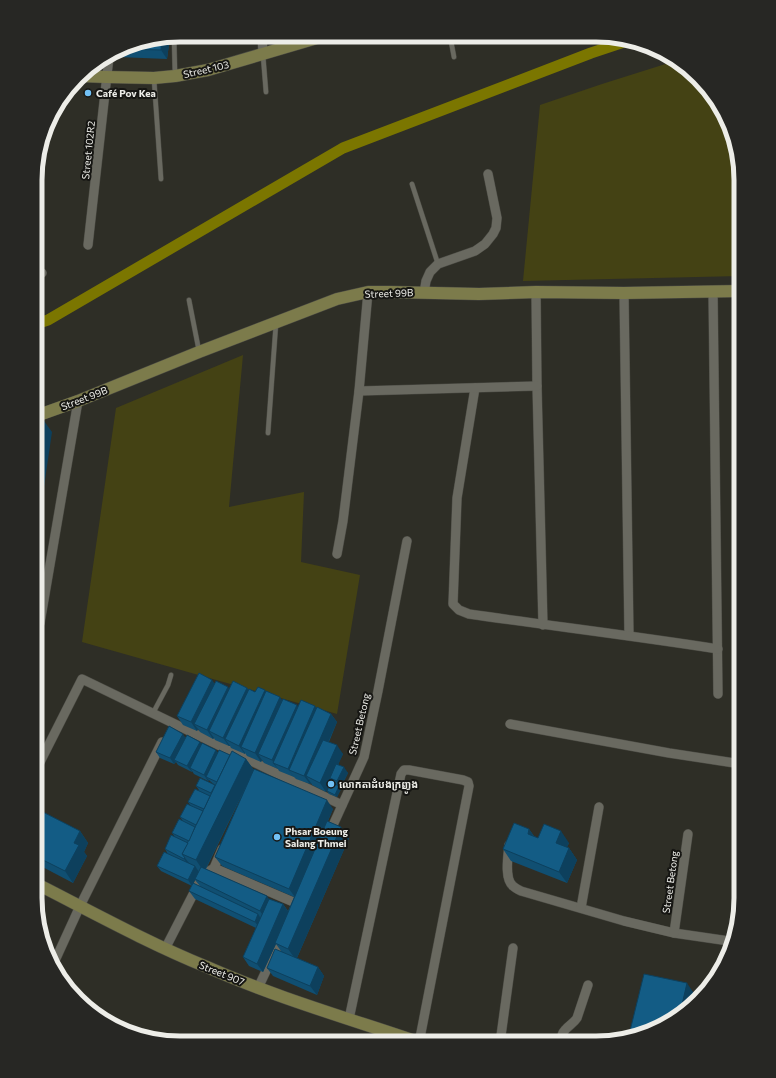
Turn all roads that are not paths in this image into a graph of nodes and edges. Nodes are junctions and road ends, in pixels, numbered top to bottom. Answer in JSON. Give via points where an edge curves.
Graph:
{"nodes":[{"id":1,"x":174,"y":42,"type":"edge"},
{"id":2,"x":262,"y":42,"type":"edge"},
{"id":3,"x":305,"y":42,"type":"edge"},
{"id":4,"x":451,"y":42,"type":"edge"},
{"id":5,"x":263,"y":55,"type":"junction"},
{"id":6,"x":454,"y":57,"type":"dead end"},
{"id":7,"x":108,"y":63,"type":"edge"},
{"id":8,"x":176,"y":76,"type":"junction"},
{"id":9,"x":88,"y":77,"type":"edge"},
{"id":10,"x":106,"y":78,"type":"junction"},
{"id":11,"x":154,"y":78,"type":"junction"},
{"id":12,"x":266,"y":92,"type":"dead end"},
{"id":13,"x":488,"y":174,"type":"dead end"},
{"id":14,"x":161,"y":179,"type":"dead end"},
{"id":15,"x":412,"y":184,"type":"dead end"},
{"id":16,"x":88,"y":245,"type":"dead end"},
{"id":17,"x":438,"y":264,"type":"junction"},
{"id":18,"x":713,"y":291,"type":"junction"},
{"id":19,"x":734,"y":291,"type":"edge"},
{"id":20,"x":368,"y":292,"type":"junction"},
{"id":21,"x":536,"y":292,"type":"junction"},
{"id":22,"x":424,"y":293,"type":"junction"},
{"id":23,"x":624,"y":293,"type":"junction"},
{"id":24,"x":189,"y":300,"type":"dead end"},
{"id":25,"x":276,"y":322,"type":"junction"},
{"id":26,"x":199,"y":352,"type":"junction"},
{"id":27,"x":537,"y":386,"type":"junction"},
{"id":28,"x":475,"y":388,"type":"junction"},
{"id":29,"x":359,"y":391,"type":"junction"},
{"id":30,"x":78,"y":401,"type":"junction"},
{"id":31,"x":42,"y":414,"type":"edge"},
{"id":32,"x":268,"y":433,"type":"dead end"},
{"id":33,"x":407,"y":541,"type":"dead end"},
{"id":34,"x":337,"y":554,"type":"dead end"},
{"id":35,"x":42,"y":611,"type":"edge"},
{"id":36,"x":543,"y":625,"type":"junction"},
{"id":37,"x":629,"y":635,"type":"junction"},
{"id":38,"x":718,"y":649,"type":"junction"},
{"id":39,"x":171,"y":675,"type":"dead end"},
{"id":40,"x":718,"y":694,"type":"dead end"},
{"id":41,"x":153,"y":713,"type":"junction"},
{"id":42,"x":510,"y":724,"type":"dead end"},
{"id":43,"x":168,"y":729,"type":"junction"},
{"id":44,"x":42,"y":758,"type":"edge"},
{"id":45,"x":734,"y":763,"type":"edge"},
{"id":46,"x":342,"y":805,"type":"junction"},
{"id":47,"x":599,"y":806,"type":"dead end"},
{"id":48,"x":688,"y":834,"type":"dead end"},
{"id":49,"x":227,"y":839,"type":"edge"},
{"id":50,"x":326,"y":840,"type":"edge"},
{"id":51,"x":509,"y":843,"type":"edge"},
{"id":52,"x":214,"y":868,"type":"junction"},
{"id":53,"x":42,"y":887,"type":"edge"},
{"id":54,"x":298,"y":904,"type":"edge"},
{"id":55,"x":80,"y":906,"type":"junction"},
{"id":56,"x":581,"y":908,"type":"junction"},
{"id":57,"x":284,"y":932,"type":"edge"},
{"id":58,"x":674,"y":933,"type":"junction"},
{"id":59,"x":727,"y":941,"type":"edge"},
{"id":60,"x":165,"y":948,"type":"junction"},
{"id":61,"x":513,"y":948,"type":"dead end"},
{"id":62,"x":56,"y":959,"type":"edge"},
{"id":63,"x":588,"y":985,"type":"dead end"},
{"id":64,"x":258,"y":988,"type":"junction"},
{"id":65,"x":349,"y":1019,"type":"junction"},
{"id":66,"x":401,"y":1036,"type":"edge"},
{"id":67,"x":420,"y":1036,"type":"edge"},
{"id":68,"x":501,"y":1036,"type":"edge"},
{"id":69,"x":562,"y":1036,"type":"edge"}],
"edges":[{"from":1,"to":8,"type":"lane"},
{"from":2,"to":5,"type":"street"},
{"from":3,"to":5,"type":"street","name":"Street 103"},
{"from":4,"to":6,"type":"lane"},
{"from":5,"to":8,"type":"street","name":"Street 103"},
{"from":5,"to":12,"type":"lane"},
{"from":7,"to":10,"type":"street","name":"Street 102R2"},
{"from":8,"to":11,"type":"street","name":"Street 103"},
{"from":9,"to":10,"type":"street","name":"Street 103"},
{"from":10,"to":11,"type":"street","name":"Street 103"},
{"from":10,"to":16,"type":"street","name":"Street 102R2"},
{"from":11,"to":14,"type":"lane"},
{"from":13,"to":17,"type":"street","via":[[497,218],[493,234],[475,251]]},
{"from":15,"to":17,"type":"lane"},
{"from":17,"to":22,"type":"street","via":[[430,272]]},
{"from":18,"to":19,"type":"street","name":"Street 99B"},
{"from":18,"to":23,"type":"street","name":"Street 99B"},
{"from":18,"to":38,"type":"street"},
{"from":20,"to":22,"type":"street","name":"Street 99B"},
{"from":20,"to":25,"type":"street","name":"Street 99B","via":[[337,299]]},
{"from":20,"to":29,"type":"street"},
{"from":21,"to":22,"type":"street","name":"Street 99B"},
{"from":21,"to":23,"type":"street","name":"Street 99B"},
{"from":21,"to":27,"type":"street"},
{"from":23,"to":37,"type":"street"},
{"from":24,"to":26,"type":"lane"},
{"from":25,"to":26,"type":"street","name":"Street 99B"},
{"from":25,"to":32,"type":"lane"},
{"from":26,"to":30,"type":"street","name":"Street 99B"},
{"from":27,"to":28,"type":"street"},
{"from":27,"to":36,"type":"street"},
{"from":28,"to":29,"type":"street"},
{"from":28,"to":36,"type":"street","via":[[457,498],[453,604],[469,614]]},
{"from":29,"to":34,"type":"street"},
{"from":30,"to":31,"type":"street","name":"Street 99B"},
{"from":30,"to":35,"type":"street"},
{"from":33,"to":46,"type":"street","name":"Street Betong","via":[[364,757]]},
{"from":36,"to":37,"type":"street"},
{"from":37,"to":38,"type":"street"},
{"from":38,"to":40,"type":"street"},
{"from":39,"to":41,"type":"lane"},
{"from":41,"to":43,"type":"street"},
{"from":41,"to":44,"type":"street","via":[[82,679]]},
{"from":42,"to":45,"type":"street"},
{"from":43,"to":46,"type":"street"},
{"from":43,"to":55,"type":"street"},
{"from":46,"to":50,"type":"street","name":"Street Betong"},
{"from":47,"to":56,"type":"street"},
{"from":48,"to":58,"type":"street","name":"Street Betong"},
{"from":49,"to":52,"type":"street"},
{"from":51,"to":56,"type":"street","via":[[507,872],[508,881],[512,886]]},
{"from":52,"to":54,"type":"street"},
{"from":52,"to":60,"type":"street","via":[[203,875]]},
{"from":53,"to":55,"type":"street","name":"Street 907"},
{"from":55,"to":60,"type":"street","name":"Street 907"},
{"from":55,"to":62,"type":"street"},
{"from":56,"to":58,"type":"street"},
{"from":57,"to":64,"type":"street"},
{"from":58,"to":59,"type":"street"},
{"from":60,"to":64,"type":"street","name":"Street 907"},
{"from":61,"to":68,"type":"street"},
{"from":63,"to":69,"type":"street","via":[[575,1022],[564,1030]]},
{"from":64,"to":65,"type":"street","name":"Street 907"},
{"from":65,"to":66,"type":"street","name":"Street 907"},
{"from":65,"to":67,"type":"street","via":[[401,774],[404,770],[410,770],[464,780],[469,786]]}]}
